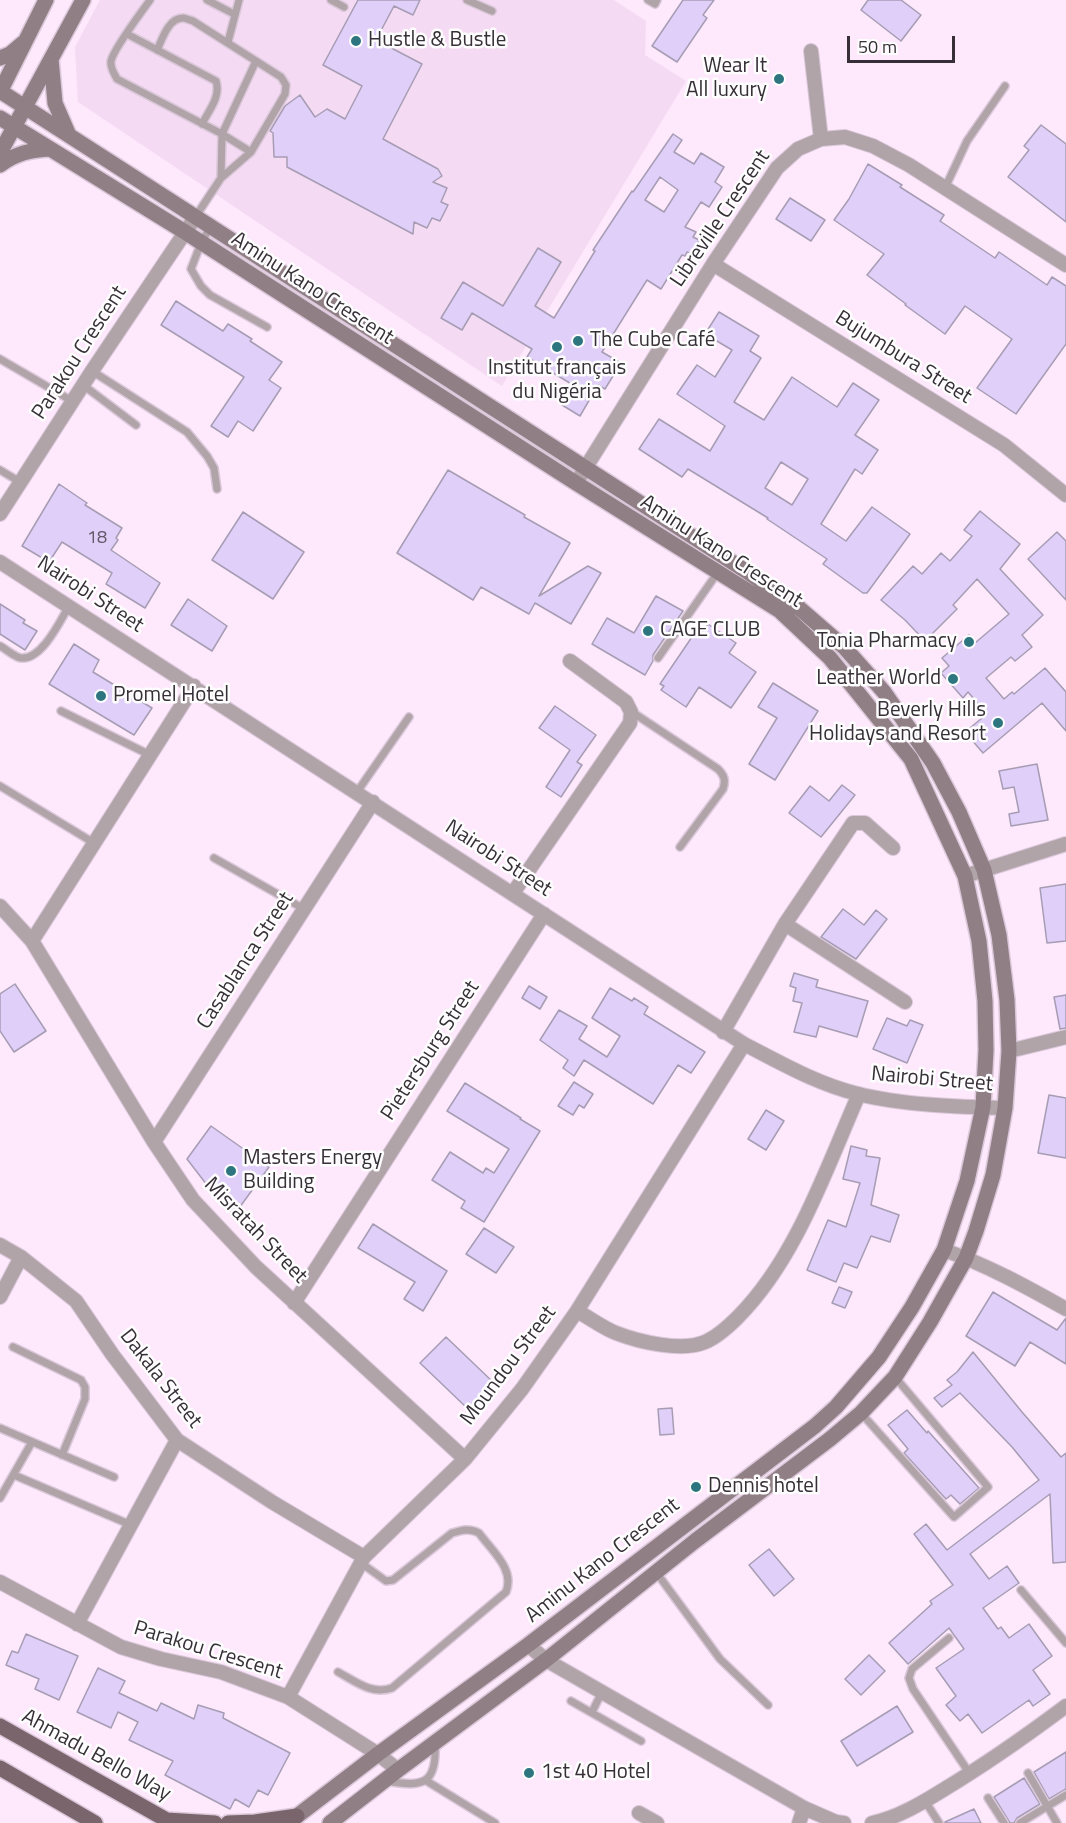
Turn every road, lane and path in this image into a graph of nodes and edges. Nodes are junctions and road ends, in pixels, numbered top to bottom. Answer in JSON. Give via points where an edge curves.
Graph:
{"nodes":[{"id":1,"x":46,"y":0,"type":"edge"},
{"id":2,"x":83,"y":0,"type":"edge"},
{"id":3,"x":150,"y":0,"type":"edge"},
{"id":4,"x":207,"y":0,"type":"edge"},
{"id":5,"x":239,"y":0,"type":"edge"},
{"id":6,"x":331,"y":0,"type":"edge"},
{"id":7,"x":466,"y":0,"type":"edge"},
{"id":8,"x":648,"y":0,"type":"edge"},
{"id":9,"x":657,"y":0,"type":"edge"},
{"id":10,"x":344,"y":7,"type":"dead end"},
{"id":11,"x":492,"y":11,"type":"dead end"},
{"id":12,"x":234,"y":14,"type":"junction"},
{"id":13,"x":127,"y":34,"type":"junction"},
{"id":14,"x":25,"y":42,"type":"junction"},
{"id":15,"x":228,"y":42,"type":"junction"},
{"id":16,"x":157,"y":50,"type":"junction"},
{"id":17,"x":811,"y":51,"type":"dead end"},
{"id":18,"x":0,"y":58,"type":"edge"},
{"id":19,"x":51,"y":59,"type":"junction"},
{"id":20,"x":256,"y":61,"type":"junction"},
{"id":21,"x":1005,"y":86,"type":"dead end"},
{"id":22,"x":0,"y":91,"type":"edge"},
{"id":23,"x":25,"y":106,"type":"junction"},
{"id":24,"x":0,"y":118,"type":"edge"},
{"id":25,"x":202,"y":124,"type":"junction"},
{"id":26,"x":14,"y":126,"type":"junction"},
{"id":27,"x":68,"y":133,"type":"junction"},
{"id":28,"x":222,"y":134,"type":"junction"},
{"id":29,"x":821,"y":139,"type":"junction"},
{"id":30,"x":50,"y":149,"type":"junction"},
{"id":31,"x":251,"y":152,"type":"junction"},
{"id":32,"x":0,"y":153,"type":"edge"},
{"id":33,"x":0,"y":165,"type":"edge"},
{"id":34,"x":221,"y":178,"type":"junction"},
{"id":35,"x":945,"y":188,"type":"junction"},
{"id":36,"x":196,"y":216,"type":"junction"},
{"id":37,"x":211,"y":226,"type":"junction"},
{"id":38,"x":184,"y":232,"type":"junction"},
{"id":39,"x":201,"y":243,"type":"junction"},
{"id":40,"x":713,"y":264,"type":"junction"},
{"id":41,"x":1066,"y":265,"type":"edge"},
{"id":42,"x":267,"y":327,"type":"dead end"},
{"id":43,"x":0,"y":359,"type":"edge"},
{"id":44,"x":92,"y":371,"type":"junction"},
{"id":45,"x":83,"y":385,"type":"junction"},
{"id":46,"x":72,"y":401,"type":"junction"},
{"id":47,"x":136,"y":425,"type":"dead end"},
{"id":48,"x":585,"y":468,"type":"junction"},
{"id":49,"x":0,"y":470,"type":"edge"},
{"id":50,"x":20,"y":482,"type":"junction"},
{"id":51,"x":576,"y":483,"type":"junction"},
{"id":52,"x":218,"y":489,"type":"dead end"},
{"id":53,"x":1066,"y":495,"type":"edge"},
{"id":54,"x":0,"y":514,"type":"edge"},
{"id":55,"x":0,"y":562,"type":"edge"},
{"id":56,"x":718,"y":572,"type":"junction"},
{"id":57,"x":69,"y":606,"type":"junction"},
{"id":58,"x":0,"y":646,"type":"edge"},
{"id":59,"x":658,"y":658,"type":"dead end"},
{"id":60,"x":570,"y":661,"type":"dead end"},
{"id":61,"x":194,"y":686,"type":"junction"},
{"id":62,"x":61,"y":711,"type":"dead end"},
{"id":63,"x":631,"y":712,"type":"junction"},
{"id":64,"x":409,"y":717,"type":"dead end"},
{"id":65,"x":150,"y":755,"type":"junction"},
{"id":66,"x":0,"y":786,"type":"edge"},
{"id":67,"x":357,"y":792,"type":"junction"},
{"id":68,"x":373,"y":802,"type":"junction"},
{"id":69,"x":94,"y":843,"type":"junction"},
{"id":70,"x":1066,"y":844,"type":"edge"},
{"id":71,"x":680,"y":847,"type":"dead end"},
{"id":72,"x":893,"y":848,"type":"dead end"},
{"id":73,"x":214,"y":858,"type":"dead end"},
{"id":74,"x":984,"y":870,"type":"junction"},
{"id":75,"x":965,"y":876,"type":"junction"},
{"id":76,"x":513,"y":893,"type":"junction"},
{"id":77,"x":0,"y":906,"type":"edge"},
{"id":78,"x":304,"y":909,"type":"junction"},
{"id":79,"x":544,"y":914,"type":"junction"},
{"id":80,"x":784,"y":924,"type":"junction"},
{"id":81,"x":32,"y":941,"type":"junction"},
{"id":82,"x":905,"y":1002,"type":"dead end"},
{"id":83,"x":723,"y":1032,"type":"junction"},
{"id":84,"x":1066,"y":1037,"type":"edge"},
{"id":85,"x":744,"y":1044,"type":"junction"},
{"id":86,"x":1009,"y":1051,"type":"junction"},
{"id":87,"x":859,"y":1094,"type":"junction"},
{"id":88,"x":983,"y":1107,"type":"junction"},
{"id":89,"x":1005,"y":1108,"type":"junction"},
{"id":90,"x":154,"y":1142,"type":"junction"},
{"id":91,"x":0,"y":1245,"type":"edge"},
{"id":92,"x":944,"y":1250,"type":"junction"},
{"id":93,"x":21,"y":1257,"type":"junction"},
{"id":94,"x":966,"y":1258,"type":"junction"},
{"id":95,"x":0,"y":1297,"type":"edge"},
{"id":96,"x":294,"y":1302,"type":"junction"},
{"id":97,"x":1066,"y":1309,"type":"edge"},
{"id":98,"x":577,"y":1311,"type":"junction"},
{"id":99,"x":12,"y":1347,"type":"dead end"},
{"id":100,"x":895,"y":1377,"type":"junction"},
{"id":101,"x":861,"y":1413,"type":"junction"},
{"id":102,"x":0,"y":1428,"type":"edge"},
{"id":103,"x":177,"y":1440,"type":"junction"},
{"id":104,"x":32,"y":1442,"type":"junction"},
{"id":105,"x":62,"y":1455,"type":"junction"},
{"id":106,"x":465,"y":1459,"type":"junction"},
{"id":107,"x":14,"y":1475,"type":"junction"},
{"id":108,"x":114,"y":1477,"type":"dead end"},
{"id":109,"x":0,"y":1498,"type":"edge"},
{"id":110,"x":131,"y":1525,"type":"junction"},
{"id":111,"x":362,"y":1560,"type":"junction"},
{"id":112,"x":656,"y":1572,"type":"junction"},
{"id":113,"x":0,"y":1582,"type":"edge"},
{"id":114,"x":1021,"y":1590,"type":"dead end"},
{"id":115,"x":77,"y":1624,"type":"junction"},
{"id":116,"x":949,"y":1638,"type":"dead end"},
{"id":117,"x":1066,"y":1643,"type":"edge"},
{"id":118,"x":528,"y":1645,"type":"junction"},
{"id":119,"x":546,"y":1660,"type":"junction"},
{"id":120,"x":338,"y":1672,"type":"dead end"},
{"id":121,"x":602,"y":1692,"type":"junction"},
{"id":122,"x":288,"y":1697,"type":"junction"},
{"id":123,"x":571,"y":1701,"type":"dead end"},
{"id":124,"x":768,"y":1705,"type":"dead end"},
{"id":125,"x":1066,"y":1706,"type":"edge"},
{"id":126,"x":592,"y":1712,"type":"junction"},
{"id":127,"x":0,"y":1726,"type":"edge"},
{"id":128,"x":641,"y":1741,"type":"dead end"},
{"id":129,"x":435,"y":1743,"type":"junction"},
{"id":130,"x":378,"y":1754,"type":"junction"},
{"id":131,"x":0,"y":1768,"type":"edge"},
{"id":132,"x":398,"y":1770,"type":"junction"},
{"id":133,"x":1028,"y":1773,"type":"dead end"},
{"id":134,"x":970,"y":1774,"type":"junction"},
{"id":135,"x":385,"y":1780,"type":"junction"},
{"id":136,"x":425,"y":1780,"type":"junction"},
{"id":137,"x":1066,"y":1795,"type":"edge"},
{"id":138,"x":988,"y":1798,"type":"dead end"},
{"id":139,"x":925,"y":1801,"type":"junction"},
{"id":140,"x":1048,"y":1806,"type":"junction"},
{"id":141,"x":804,"y":1808,"type":"junction"},
{"id":142,"x":639,"y":1813,"type":"dead end"},
{"id":143,"x":293,"y":1820,"type":"edge"},
{"id":144,"x":169,"y":1821,"type":"edge"},
{"id":145,"x":95,"y":1823,"type":"edge"},
{"id":146,"x":215,"y":1823,"type":"edge"},
{"id":147,"x":228,"y":1823,"type":"edge"},
{"id":148,"x":330,"y":1823,"type":"edge"},
{"id":149,"x":495,"y":1823,"type":"edge"},
{"id":150,"x":657,"y":1823,"type":"edge"},
{"id":151,"x":799,"y":1823,"type":"edge"},
{"id":152,"x":844,"y":1823,"type":"edge"},
{"id":153,"x":872,"y":1823,"type":"edge"},
{"id":154,"x":939,"y":1823,"type":"edge"},
{"id":155,"x":1004,"y":1823,"type":"edge"},
{"id":156,"x":1020,"y":1823,"type":"edge"},
{"id":157,"x":1057,"y":1823,"type":"edge"}],
"edges":[{"from":1,"to":14,"type":"street"},
{"from":2,"to":19,"type":"street"},
{"from":3,"to":13,"type":"lane"},
{"from":4,"to":12,"type":"lane"},
{"from":5,"to":12,"type":"lane"},
{"from":6,"to":10,"type":"lane"},
{"from":7,"to":11,"type":"lane"},
{"from":8,"to":9,"type":"lane","via":[[655,4]]},
{"from":12,"to":15,"type":"lane"},
{"from":13,"to":16,"type":"lane"},
{"from":13,"to":25,"type":"lane","via":[[111,62],[117,79]]},
{"from":14,"to":18,"type":"street"},
{"from":14,"to":22,"type":"street"},
{"from":15,"to":16,"type":"lane","via":[[182,18],[168,27]]},
{"from":15,"to":20,"type":"lane"},
{"from":16,"to":25,"type":"lane","via":[[216,81],[217,96]]},
{"from":17,"to":29,"type":"street"},
{"from":19,"to":23,"type":"street"},
{"from":19,"to":27,"type":"street","via":[[55,103]]},
{"from":20,"to":28,"type":"lane"},
{"from":20,"to":31,"type":"lane","via":[[281,77],[286,85],[285,94]]},
{"from":21,"to":35,"type":"lane","via":[[967,141]]},
{"from":22,"to":23,"type":"street"},
{"from":23,"to":26,"type":"street"},
{"from":23,"to":27,"type":"street"},
{"from":24,"to":26,"type":"street","name":"Aminu Kano Crescent"},
{"from":25,"to":28,"type":"lane"},
{"from":26,"to":30,"type":"street","name":"Aminu Kano Crescent"},
{"from":26,"to":32,"type":"street"},
{"from":27,"to":36,"type":"street"},
{"from":28,"to":31,"type":"lane"},
{"from":28,"to":34,"type":"lane"},
{"from":29,"to":35,"type":"street","name":"Libreville Crescent","via":[[845,137],[873,146]]},
{"from":29,"to":40,"type":"street","name":"Libreville Crescent","via":[[798,148],[777,168]]},
{"from":30,"to":33,"type":"street","via":[[24,152]]},
{"from":30,"to":38,"type":"street","name":"Aminu Kano Crescent"},
{"from":31,"to":34,"type":"lane"},
{"from":34,"to":36,"type":"lane"},
{"from":35,"to":41,"type":"street","name":"Libreville Crescent"},
{"from":36,"to":37,"type":"street"},
{"from":36,"to":38,"type":"street","name":"Parakou Crescent"},
{"from":37,"to":39,"type":"lane"},
{"from":37,"to":48,"type":"street"},
{"from":38,"to":39,"type":"street","name":"Aminu Kano Crescent"},
{"from":38,"to":44,"type":"street","name":"Parakou Crescent"},
{"from":39,"to":42,"type":"lane","via":[[191,269],[201,285],[210,295]]},
{"from":39,"to":51,"type":"street","name":"Aminu Kano Crescent"},
{"from":40,"to":48,"type":"street","name":"Libreville Crescent"},
{"from":40,"to":53,"type":"street","name":"Bujumbura Street","via":[[1004,445]]},
{"from":43,"to":46,"type":"lane"},
{"from":44,"to":45,"type":"street","name":"Parakou Crescent"},
{"from":44,"to":52,"type":"lane","via":[[187,432],[214,468]]},
{"from":45,"to":46,"type":"street","name":"Parakou Crescent"},
{"from":45,"to":47,"type":"lane"},
{"from":46,"to":50,"type":"street","name":"Parakou Crescent"},
{"from":48,"to":51,"type":"street","name":"Libreville Crescent"},
{"from":48,"to":74,"type":"street","via":[[749,573],[799,608],[844,648],[884,692],[933,763]]},
{"from":49,"to":50,"type":"lane"},
{"from":50,"to":54,"type":"street","name":"Parakou Crescent"},
{"from":51,"to":56,"type":"street","name":"Aminu Kano Crescent"},
{"from":55,"to":57,"type":"street","name":"Nairobi Street"},
{"from":56,"to":59,"type":"lane"},
{"from":56,"to":75,"type":"street","name":"Aminu Kano Crescent","via":[[780,611],[830,658],[911,759]]},
{"from":57,"to":58,"type":"lane","via":[[45,645],[33,656],[21,658]]},
{"from":57,"to":61,"type":"street","name":"Nairobi Street"},
{"from":60,"to":63,"type":"street","via":[[626,702]]},
{"from":61,"to":65,"type":"street"},
{"from":61,"to":67,"type":"street","name":"Nairobi Street"},
{"from":62,"to":65,"type":"lane"},
{"from":63,"to":71,"type":"lane","via":[[718,769],[726,782]]},
{"from":63,"to":76,"type":"street","via":[[630,723],[621,737]]},
{"from":64,"to":67,"type":"lane"},
{"from":65,"to":69,"type":"street"},
{"from":66,"to":69,"type":"lane"},
{"from":67,"to":68,"type":"street","name":"Nairobi Street"},
{"from":68,"to":76,"type":"street","name":"Nairobi Street"},
{"from":68,"to":78,"type":"street","name":"Casablanca Street"},
{"from":69,"to":81,"type":"street"},
{"from":70,"to":74,"type":"street"},
{"from":72,"to":80,"type":"street","via":[[865,823],[853,823]]},
{"from":73,"to":78,"type":"lane"},
{"from":74,"to":75,"type":"street"},
{"from":74,"to":86,"type":"street","via":[[999,935]]},
{"from":75,"to":88,"type":"street","name":"Aminu Kano Crescent","via":[[979,940],[985,1001]]},
{"from":76,"to":79,"type":"street","name":"Nairobi Street"},
{"from":77,"to":81,"type":"street","name":"Misratah Street"},
{"from":78,"to":90,"type":"street","name":"Casablanca Street"},
{"from":79,"to":83,"type":"street","name":"Nairobi Street"},
{"from":79,"to":96,"type":"street","name":"Pietersburg Street"},
{"from":80,"to":82,"type":"street"},
{"from":80,"to":83,"type":"street"},
{"from":81,"to":90,"type":"street","name":"Misratah Street"},
{"from":83,"to":85,"type":"street","name":"Nairobi Street"},
{"from":84,"to":86,"type":"street"},
{"from":85,"to":87,"type":"street","name":"Nairobi Street","via":[[809,1077]]},
{"from":85,"to":98,"type":"street","name":"Moundou Street"},
{"from":86,"to":89,"type":"street"},
{"from":87,"to":88,"type":"street","name":"Nairobi Street","via":[[914,1103]]},
{"from":87,"to":98,"type":"street","via":[[795,1236],[772,1274],[726,1328],[705,1342],[683,1346],[653,1343],[616,1333]]},
{"from":88,"to":89,"type":"street","name":"Nairobi Street"},
{"from":88,"to":92,"type":"street","name":"Aminu Kano Crescent","via":[[967,1180]]},
{"from":89,"to":94,"type":"street","via":[[993,1175]]},
{"from":90,"to":96,"type":"street","name":"Misratah Street","via":[[193,1200]]},
{"from":91,"to":93,"type":"street","name":"Dakala Street"},
{"from":92,"to":94,"type":"street"},
{"from":92,"to":118,"type":"street","name":"Aminu Kano Crescent","via":[[879,1357],[836,1407]]},
{"from":93,"to":95,"type":"street"},
{"from":93,"to":103,"type":"street","name":"Dakala Street","via":[[76,1301]]},
{"from":94,"to":97,"type":"street"},
{"from":94,"to":100,"type":"street"},
{"from":96,"to":106,"type":"street","name":"Misratah Street"},
{"from":98,"to":106,"type":"street","name":"Moundou Street","via":[[522,1389]]},
{"from":99,"to":105,"type":"lane","via":[[81,1380],[86,1387]]},
{"from":100,"to":101,"type":"street"},
{"from":100,"to":101,"type":"lane","via":[[988,1487],[954,1517]]},
{"from":101,"to":112,"type":"street"},
{"from":102,"to":104,"type":"lane"},
{"from":103,"to":110,"type":"street"},
{"from":103,"to":111,"type":"street","name":"Dakala Street"},
{"from":104,"to":105,"type":"lane"},
{"from":104,"to":107,"type":"lane"},
{"from":105,"to":108,"type":"lane"},
{"from":106,"to":111,"type":"street","name":"Moundou Street"},
{"from":107,"to":109,"type":"lane"},
{"from":107,"to":110,"type":"lane"},
{"from":110,"to":115,"type":"street"},
{"from":111,"to":120,"type":"lane","via":[[386,1581],[393,1580],[452,1533],[473,1530],[505,1567],[509,1585],[506,1592],[392,1688],[370,1690]]},
{"from":111,"to":122,"type":"street","name":"Moundou Street"},
{"from":112,"to":119,"type":"street"},
{"from":112,"to":124,"type":"lane","via":[[720,1659]]},
{"from":113,"to":115,"type":"street","name":"Parakou Crescent"},
{"from":114,"to":117,"type":"lane"},
{"from":115,"to":122,"type":"street","name":"Parakou Crescent","via":[[122,1647],[221,1672]]},
{"from":116,"to":134,"type":"lane","via":[[912,1669],[909,1678]]},
{"from":118,"to":119,"type":"street"},
{"from":118,"to":130,"type":"street","name":"Aminu Kano Crescent"},
{"from":119,"to":121,"type":"street"},
{"from":119,"to":129,"type":"street"},
{"from":121,"to":126,"type":"lane"},
{"from":121,"to":141,"type":"street"},
{"from":122,"to":130,"type":"street","name":"Parakou Crescent"},
{"from":123,"to":126,"type":"lane"},
{"from":125,"to":134,"type":"street"},
{"from":126,"to":128,"type":"lane"},
{"from":127,"to":144,"type":"main road","name":"Ahmadu Bello Way"},
{"from":129,"to":132,"type":"street"},
{"from":129,"to":136,"type":"lane","via":[[434,1769]]},
{"from":130,"to":132,"type":"street","name":"Parakou Crescent"},
{"from":130,"to":143,"type":"street","name":"Aminu Kano Crescent"},
{"from":131,"to":145,"type":"main road"},
{"from":132,"to":135,"type":"street"},
{"from":133,"to":140,"type":"lane"},
{"from":134,"to":139,"type":"street"},
{"from":135,"to":136,"type":"lane","via":[[411,1784]]},
{"from":135,"to":148,"type":"street"},
{"from":136,"to":149,"type":"lane"},
{"from":137,"to":140,"type":"lane"},
{"from":138,"to":155,"type":"lane"},
{"from":139,"to":153,"type":"street"},
{"from":139,"to":154,"type":"lane"},
{"from":140,"to":156,"type":"lane"},
{"from":140,"to":157,"type":"lane"},
{"from":141,"to":151,"type":"street"},
{"from":141,"to":152,"type":"street"},
{"from":142,"to":150,"type":"street"},
{"from":143,"to":147,"type":"main road"},
{"from":144,"to":146,"type":"main road"}]}
